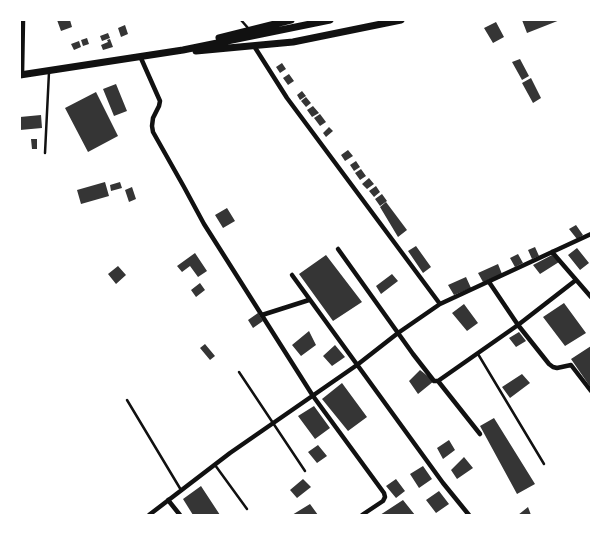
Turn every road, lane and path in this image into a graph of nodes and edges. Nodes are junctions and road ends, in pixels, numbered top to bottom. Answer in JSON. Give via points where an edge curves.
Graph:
{"nodes":[{"id":1,"x":23,"y":20,"type":"edge"},
{"id":2,"x":241,"y":20,"type":"edge"},
{"id":3,"x":292,"y":20,"type":"edge"},
{"id":4,"x":330,"y":20,"type":"edge"},
{"id":5,"x":401,"y":20,"type":"edge"},
{"id":6,"x":249,"y":30,"type":"junction"},
{"id":7,"x":254,"y":46,"type":"junction"},
{"id":8,"x":165,"y":52,"type":"junction"},
{"id":9,"x":140,"y":56,"type":"junction"},
{"id":10,"x":49,"y":70,"type":"junction"},
{"id":11,"x":21,"y":75,"type":"edge"},
{"id":12,"x":45,"y":152,"type":"dead end"},
{"id":13,"x":591,"y":234,"type":"edge"},
{"id":14,"x":338,"y":249,"type":"dead end"},
{"id":15,"x":552,"y":252,"type":"junction"},
{"id":16,"x":292,"y":276,"type":"dead end"},
{"id":17,"x":576,"y":280,"type":"junction"},
{"id":18,"x":489,"y":282,"type":"junction"},
{"id":19,"x":591,"y":297,"type":"edge"},
{"id":20,"x":309,"y":300,"type":"junction"},
{"id":21,"x":440,"y":304,"type":"junction"},
{"id":22,"x":262,"y":315,"type":"junction"},
{"id":23,"x":518,"y":325,"type":"junction"},
{"id":24,"x":398,"y":333,"type":"junction"},
{"id":25,"x":478,"y":353,"type":"junction"},
{"id":26,"x":357,"y":365,"type":"junction"},
{"id":27,"x":239,"y":372,"type":"dead end"},
{"id":28,"x":438,"y":381,"type":"junction"},
{"id":29,"x":591,"y":391,"type":"edge"},
{"id":30,"x":313,"y":396,"type":"junction"},
{"id":31,"x":127,"y":400,"type":"dead end"},
{"id":32,"x":272,"y":424,"type":"junction"},
{"id":33,"x":480,"y":434,"type":"dead end"},
{"id":34,"x":544,"y":464,"type":"dead end"},
{"id":35,"x":215,"y":465,"type":"junction"},
{"id":36,"x":305,"y":470,"type":"dead end"},
{"id":37,"x":181,"y":490,"type":"junction"},
{"id":38,"x":168,"y":500,"type":"junction"},
{"id":39,"x":247,"y":509,"type":"dead end"},
{"id":40,"x":149,"y":515,"type":"edge"},
{"id":41,"x":180,"y":515,"type":"edge"},
{"id":42,"x":362,"y":515,"type":"edge"},
{"id":43,"x":469,"y":515,"type":"edge"}],
"edges":[{"from":1,"to":11,"type":"street"},
{"from":2,"to":6,"type":"lane"},
{"from":3,"to":6,"type":"main road"},
{"from":4,"to":8,"type":"main road"},
{"from":5,"to":7,"type":"main road","via":[[293,42]]},
{"from":6,"to":8,"type":"main road"},
{"from":7,"to":8,"type":"main road"},
{"from":7,"to":21,"type":"street","via":[[287,98]]},
{"from":8,"to":9,"type":"main road"},
{"from":9,"to":10,"type":"main road"},
{"from":9,"to":22,"type":"street","via":[[160,101],[153,118],[153,132],[204,224]]},
{"from":10,"to":11,"type":"main road"},
{"from":10,"to":12,"type":"lane"},
{"from":13,"to":15,"type":"street"},
{"from":14,"to":24,"type":"street"},
{"from":15,"to":17,"type":"street"},
{"from":15,"to":18,"type":"street"},
{"from":16,"to":20,"type":"street"},
{"from":17,"to":19,"type":"street"},
{"from":17,"to":23,"type":"street"},
{"from":18,"to":21,"type":"street"},
{"from":18,"to":23,"type":"street"},
{"from":20,"to":22,"type":"street"},
{"from":20,"to":26,"type":"street"},
{"from":21,"to":24,"type":"street"},
{"from":22,"to":30,"type":"street"},
{"from":23,"to":25,"type":"street"},
{"from":23,"to":29,"type":"street","via":[[552,367],[571,365]]},
{"from":24,"to":26,"type":"street"},
{"from":24,"to":28,"type":"street"},
{"from":25,"to":28,"type":"street"},
{"from":25,"to":34,"type":"lane"},
{"from":26,"to":30,"type":"street"},
{"from":26,"to":43,"type":"street"},
{"from":27,"to":32,"type":"lane"},
{"from":28,"to":33,"type":"street"},
{"from":30,"to":32,"type":"street"},
{"from":30,"to":42,"type":"street","via":[[384,493],[383,501]]},
{"from":31,"to":37,"type":"lane"},
{"from":32,"to":35,"type":"street"},
{"from":32,"to":36,"type":"lane"},
{"from":35,"to":37,"type":"street"},
{"from":35,"to":39,"type":"lane"},
{"from":37,"to":38,"type":"street"},
{"from":38,"to":40,"type":"street"},
{"from":38,"to":41,"type":"street"}]}
